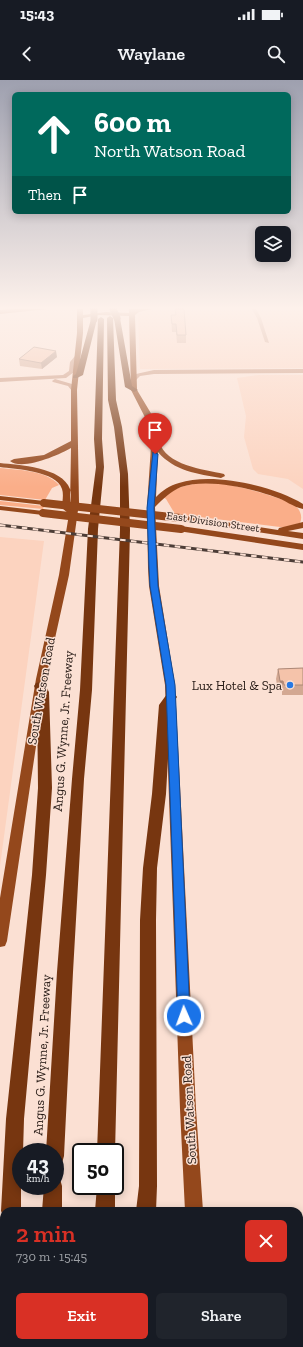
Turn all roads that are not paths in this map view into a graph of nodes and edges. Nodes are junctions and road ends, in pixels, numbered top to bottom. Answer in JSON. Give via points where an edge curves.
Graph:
{"nodes":[{"id":1,"x":72,"y":368,"type":"edge"},
{"id":2,"x":76,"y":368,"type":"edge"},
{"id":3,"x":81,"y":368,"type":"edge"},
{"id":4,"x":98,"y":368,"type":"edge"},
{"id":5,"x":113,"y":368,"type":"edge"},
{"id":6,"x":125,"y":368,"type":"edge"},
{"id":7,"x":132,"y":368,"type":"edge"},
{"id":8,"x":140,"y":368,"type":"edge"},
{"id":9,"x":303,"y":371,"type":"edge"},
{"id":10,"x":154,"y":372,"type":"junction"},
{"id":11,"x":75,"y":377,"type":"junction"},
{"id":12,"x":39,"y":379,"type":"junction"},
{"id":13,"x":0,"y":380,"type":"edge"},
{"id":14,"x":133,"y":380,"type":"junction"},
{"id":15,"x":74,"y":390,"type":"junction"},
{"id":16,"x":134,"y":390,"type":"junction"},
{"id":17,"x":156,"y":440,"type":"junction"},
{"id":18,"x":75,"y":442,"type":"junction"},
{"id":19,"x":0,"y":461,"type":"edge"},
{"id":20,"x":0,"y":465,"type":"edge"},
{"id":21,"x":0,"y":498,"type":"edge"},
{"id":22,"x":303,"y":498,"type":"edge"},
{"id":23,"x":303,"y":507,"type":"edge"},
{"id":24,"x":0,"y":508,"type":"edge"},
{"id":25,"x":151,"y":508,"type":"junction"},
{"id":26,"x":72,"y":512,"type":"junction"},
{"id":27,"x":303,"y":525,"type":"edge"},
{"id":28,"x":270,"y":531,"type":"junction"},
{"id":29,"x":303,"y":536,"type":"edge"},
{"id":30,"x":303,"y":547,"type":"edge"},
{"id":31,"x":40,"y":686,"type":"junction"},
{"id":32,"x":171,"y":697,"type":"junction"},
{"id":33,"x":0,"y":941,"type":"edge"},
{"id":34,"x":56,"y":1143,"type":"edge"},
{"id":35,"x":106,"y":1143,"type":"edge"},
{"id":36,"x":53,"y":1195,"type":"edge"},
{"id":37,"x":106,"y":1195,"type":"edge"},
{"id":38,"x":11,"y":1207,"type":"edge"},
{"id":39,"x":52,"y":1207,"type":"edge"},
{"id":40,"x":105,"y":1207,"type":"edge"},
{"id":41,"x":146,"y":1207,"type":"edge"},
{"id":42,"x":194,"y":1207,"type":"edge"}],
"edges":[{"from":1,"to":12,"type":"street","via":[[69,375],[64,377]]},
{"from":2,"to":11,"type":"main road","name":"South Watson Road"},
{"from":3,"to":11,"type":"highway"},
{"from":4,"to":34,"type":"highway","name":"Angus G. Wynne, Jr. Freeway","via":[[100,467],[93,529],[86,690],[65,972]]},
{"from":5,"to":35,"type":"highway","via":[[112,400],[124,474],[125,530]]},
{"from":6,"to":16,"type":"highway","via":[[129,387]]},
{"from":7,"to":14,"type":"main road"},
{"from":8,"to":10,"type":"street"},
{"from":9,"to":10,"type":"street"},
{"from":10,"to":14,"type":"street","via":[[138,375]]},
{"from":11,"to":15,"type":"main road","name":"South Watson Road"},
{"from":12,"to":13,"type":"street"},
{"from":12,"to":15,"type":"street","via":[[64,383]]},
{"from":14,"to":16,"type":"main road"},
{"from":15,"to":18,"type":"main road","name":"South Watson Road"},
{"from":16,"to":17,"type":"main road","via":[[154,425]]},
{"from":17,"to":22,"type":"main road","via":[[163,456],[182,466]]},
{"from":17,"to":25,"type":"main road","name":"South Watson Road"},
{"from":18,"to":19,"type":"main road","via":[[52,456],[28,461]]},
{"from":18,"to":26,"type":"main road","name":"South Watson Road","via":[[75,503]]},
{"from":20,"to":26,"type":"main road","via":[[39,471],[60,481],[66,488],[66,508]]},
{"from":21,"to":28,"type":"main road","name":"East Division Street","bridge":true},
{"from":23,"to":25,"type":"main road","via":[[292,500],[267,492],[203,481],[181,484],[173,488],[162,494]]},
{"from":24,"to":30,"type":"main road","name":"East Division Street","bridge":true,"via":[[181,529]]},
{"from":25,"to":32,"type":"main road","name":"South Watson Road","via":[[154,586]]},
{"from":26,"to":31,"type":"main road","name":"South Watson Road","via":[[64,575]]},
{"from":27,"to":28,"type":"main road"},
{"from":28,"to":29,"type":"main road","name":"East Division Street"},
{"from":31,"to":33,"type":"main road","name":"South Watson Road"},
{"from":31,"to":38,"type":"highway","via":[[43,692],[44,788],[39,874],[15,1119]]},
{"from":32,"to":41,"type":"highway","via":[[165,705],[150,868]]},
{"from":32,"to":42,"type":"main road","name":"South Watson Road"},
{"from":36,"to":39,"type":"highway"},
{"from":37,"to":40,"type":"highway"}]}
